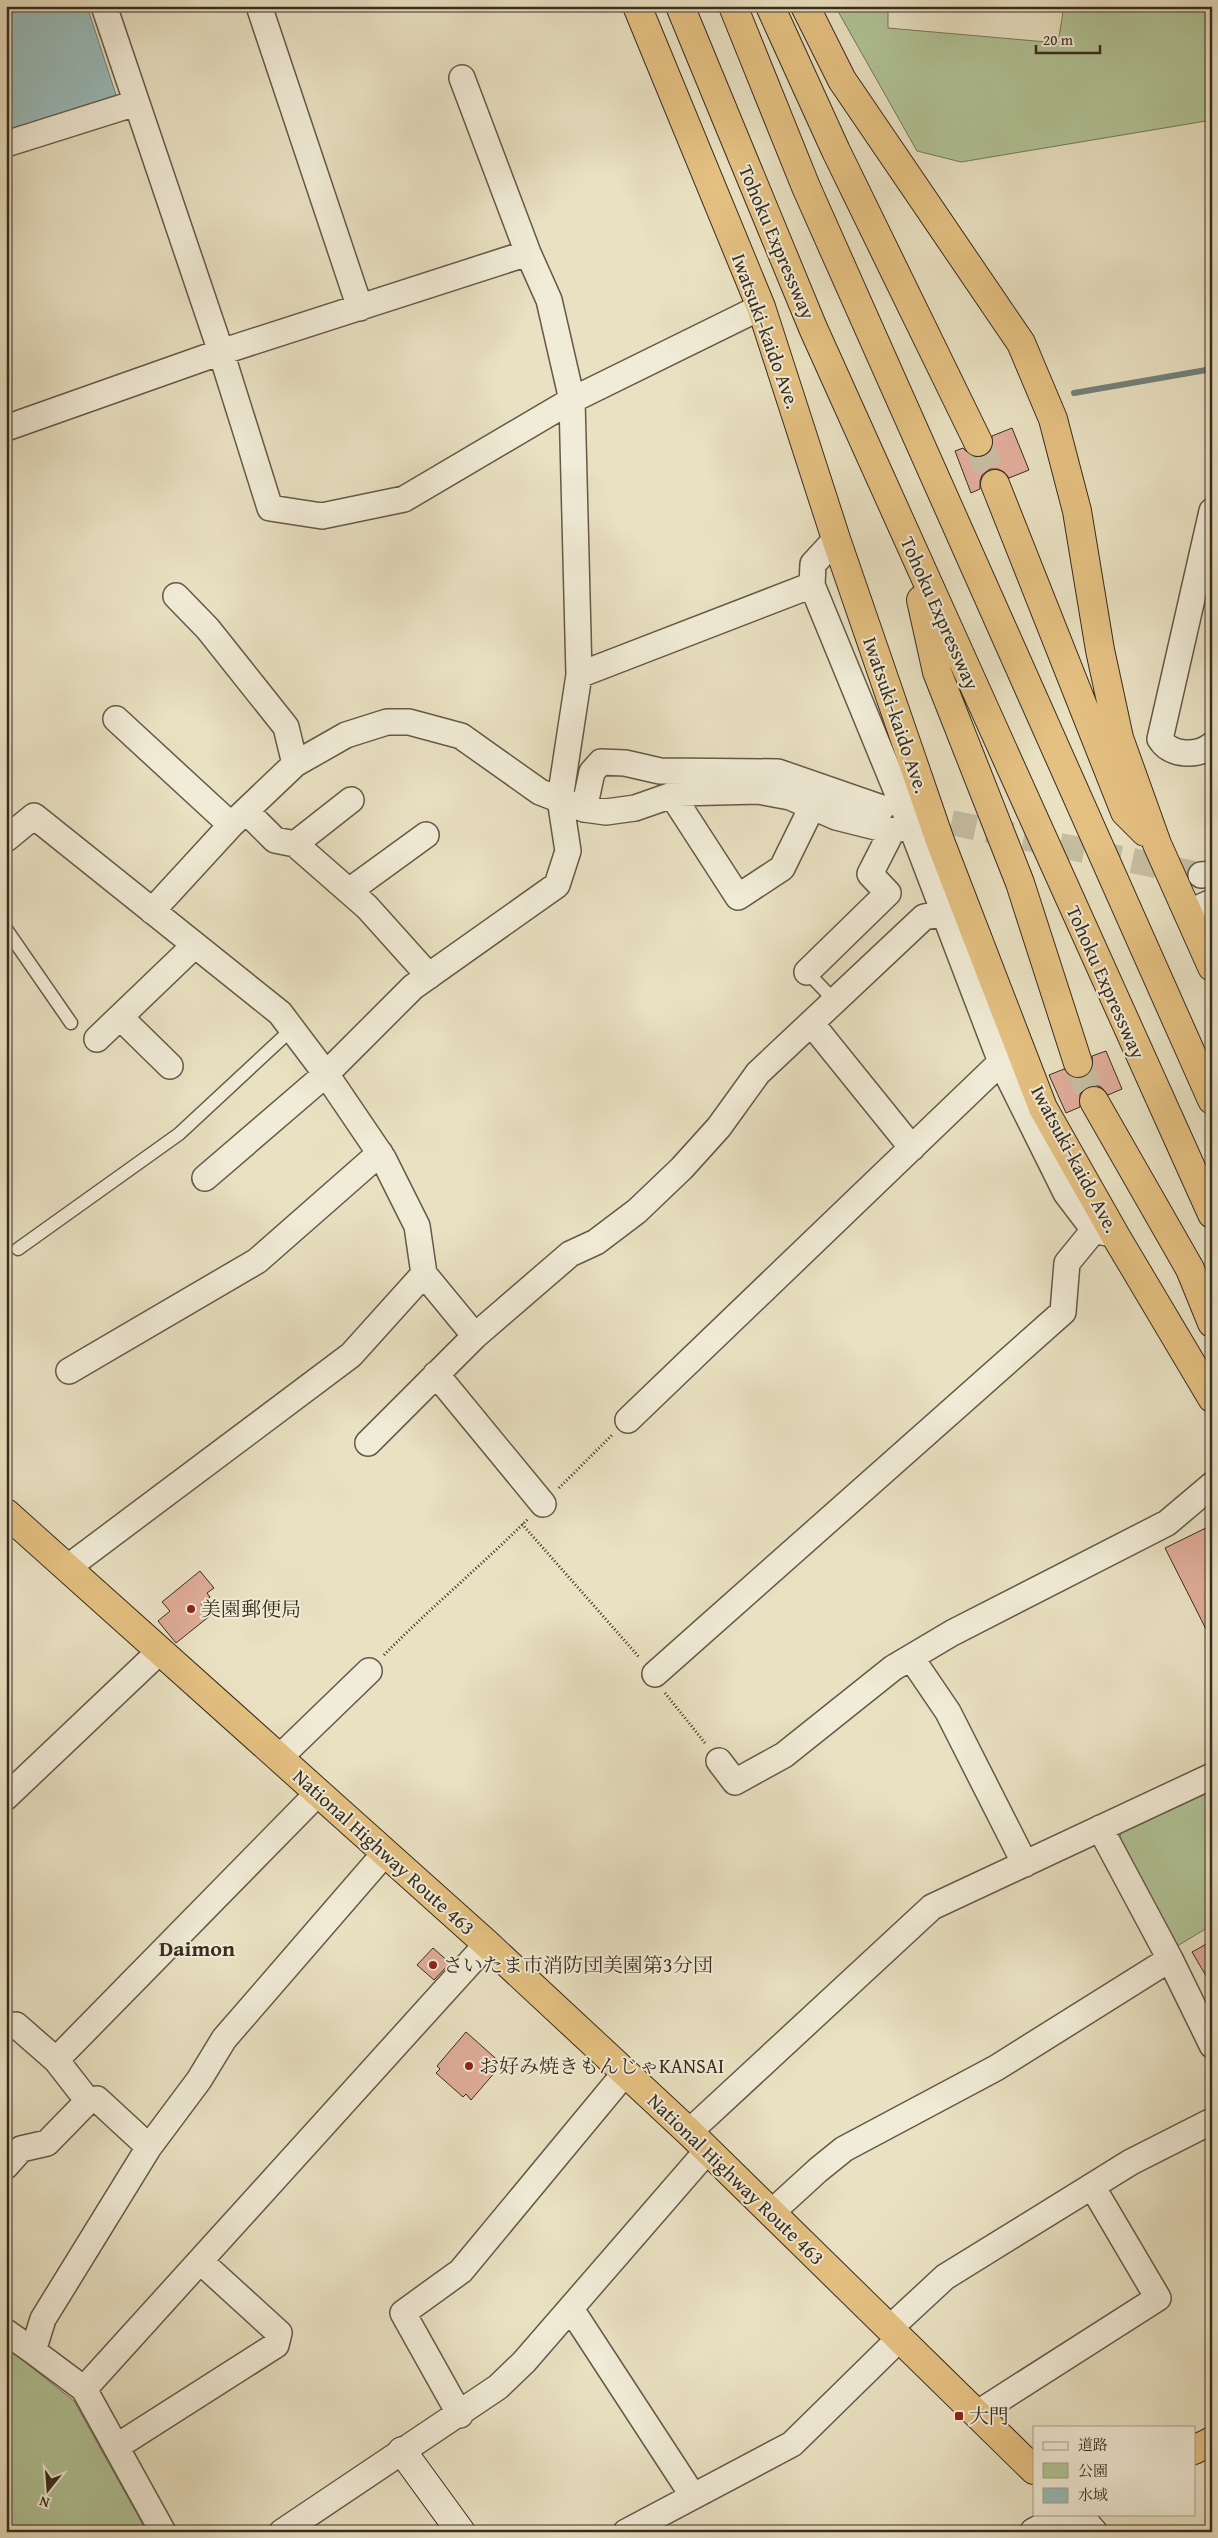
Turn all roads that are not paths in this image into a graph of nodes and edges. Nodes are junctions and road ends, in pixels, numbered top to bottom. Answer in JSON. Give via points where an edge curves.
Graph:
{"nodes":[{"id":1,"x":104,"y":6,"type":"edge"},
{"id":2,"x":259,"y":6,"type":"edge"},
{"id":3,"x":637,"y":6,"type":"edge"},
{"id":4,"x":680,"y":6,"type":"edge"},
{"id":5,"x":733,"y":6,"type":"edge"},
{"id":6,"x":770,"y":6,"type":"edge"},
{"id":7,"x":805,"y":6,"type":"edge"},
{"id":8,"x":462,"y":78,"type":"dead end"},
{"id":9,"x":136,"y":103,"type":"junction"},
{"id":10,"x":6,"y":144,"type":"edge"},
{"id":11,"x":528,"y":253,"type":"junction"},
{"id":12,"x":761,"y":307,"type":"junction"},
{"id":13,"x":360,"y":308,"type":"junction"},
{"id":14,"x":220,"y":352,"type":"junction"},
{"id":15,"x":572,"y":400,"type":"junction"},
{"id":16,"x":6,"y":428,"type":"edge"},
{"id":17,"x":978,"y":442,"type":"tunnel mouth"},
{"id":18,"x":995,"y":484,"type":"tunnel mouth"},
{"id":19,"x":1212,"y":511,"type":"edge"},
{"id":20,"x":836,"y":540,"type":"junction"},
{"id":21,"x":908,"y":541,"type":"junction"},
{"id":22,"x":812,"y":584,"type":"junction"},
{"id":23,"x":176,"y":596,"type":"dead end"},
{"id":24,"x":579,"y":675,"type":"junction"},
{"id":25,"x":116,"y":718,"type":"dead end"},
{"id":26,"x":1212,"y":745,"type":"edge"},
{"id":27,"x":295,"y":764,"type":"junction"},
{"id":28,"x":672,"y":795,"type":"junction"},
{"id":29,"x":560,"y":799,"type":"junction"},
{"id":30,"x":352,"y":800,"type":"dead end"},
{"id":31,"x":812,"y":807,"type":"junction"},
{"id":32,"x":882,"y":808,"type":"dead end"},
{"id":33,"x":584,"y":809,"type":"junction"},
{"id":34,"x":239,"y":818,"type":"junction"},
{"id":35,"x":902,"y":828,"type":"junction"},
{"id":36,"x":426,"y":834,"type":"dead end"},
{"id":37,"x":6,"y":839,"type":"edge"},
{"id":38,"x":295,"y":844,"type":"junction"},
{"id":39,"x":1157,"y":844,"type":"junction"},
{"id":40,"x":349,"y":891,"type":"junction"},
{"id":41,"x":1212,"y":902,"type":"edge"},
{"id":42,"x":152,"y":911,"type":"junction"},
{"id":43,"x":946,"y":913,"type":"junction"},
{"id":44,"x":1187,"y":913,"type":"junction"},
{"id":45,"x":6,"y":929,"type":"edge"},
{"id":46,"x":196,"y":945,"type":"junction"},
{"id":47,"x":1212,"y":967,"type":"edge"},
{"id":48,"x":807,"y":972,"type":"joint"},
{"id":49,"x":429,"y":976,"type":"junction"},
{"id":50,"x":834,"y":1001,"type":"junction"},
{"id":51,"x":120,"y":1017,"type":"junction"},
{"id":52,"x":71,"y":1023,"type":"dead end"},
{"id":53,"x":811,"y":1023,"type":"junction"},
{"id":54,"x":292,"y":1029,"type":"junction"},
{"id":55,"x":97,"y":1040,"type":"dead end"},
{"id":56,"x":1001,"y":1062,"type":"junction"},
{"id":57,"x":1078,"y":1062,"type":"tunnel mouth"},
{"id":58,"x":170,"y":1066,"type":"dead end"},
{"id":59,"x":326,"y":1074,"type":"junction"},
{"id":60,"x":1212,"y":1100,"type":"edge"},
{"id":61,"x":1094,"y":1101,"type":"tunnel mouth"},
{"id":62,"x":912,"y":1148,"type":"junction"},
{"id":63,"x":380,"y":1153,"type":"junction"},
{"id":64,"x":205,"y":1178,"type":"dead end"},
{"id":65,"x":1212,"y":1214,"type":"edge"},
{"id":66,"x":1105,"y":1233,"type":"junction"},
{"id":67,"x":18,"y":1249,"type":"dead end"},
{"id":68,"x":424,"y":1274,"type":"junction"},
{"id":69,"x":1212,"y":1323,"type":"edge"},
{"id":70,"x":475,"y":1336,"type":"junction"},
{"id":71,"x":70,"y":1371,"type":"dead end"},
{"id":72,"x":436,"y":1374,"type":"junction"},
{"id":73,"x":1212,"y":1398,"type":"edge"},
{"id":74,"x":628,"y":1420,"type":"road end"},
{"id":75,"x":368,"y":1443,"type":"dead end"},
{"id":76,"x":1212,"y":1484,"type":"edge"},
{"id":77,"x":542,"y":1504,"type":"road end"},
{"id":78,"x":6,"y":1513,"type":"edge"},
{"id":79,"x":67,"y":1568,"type":"junction"},
{"id":80,"x":160,"y":1651,"type":"junction"},
{"id":81,"x":912,"y":1659,"type":"junction"},
{"id":82,"x":369,"y":1670,"type":"road end"},
{"id":83,"x":655,"y":1674,"type":"road end"},
{"id":84,"x":279,"y":1758,"type":"junction"},
{"id":85,"x":719,"y":1761,"type":"road end"},
{"id":86,"x":1212,"y":1776,"type":"edge"},
{"id":87,"x":318,"y":1793,"type":"junction"},
{"id":88,"x":6,"y":1797,"type":"edge"},
{"id":89,"x":1100,"y":1828,"type":"junction"},
{"id":90,"x":386,"y":1853,"type":"junction"},
{"id":91,"x":1025,"y":1864,"type":"junction"},
{"id":92,"x":487,"y":1944,"type":"junction"},
{"id":93,"x":1170,"y":1959,"type":"junction"},
{"id":94,"x":6,"y":2027,"type":"edge"},
{"id":95,"x":1208,"y":2029,"type":"edge"},
{"id":96,"x":56,"y":2060,"type":"junction"},
{"id":97,"x":625,"y":2073,"type":"junction"},
{"id":98,"x":88,"y":2101,"type":"junction"},
{"id":99,"x":1212,"y":2122,"type":"edge"},
{"id":100,"x":698,"y":2141,"type":"junction"},
{"id":101,"x":149,"y":2146,"type":"junction"},
{"id":102,"x":6,"y":2166,"type":"edge"},
{"id":103,"x":1092,"y":2186,"type":"junction"},
{"id":104,"x":771,"y":2213,"type":"junction"},
{"id":105,"x":200,"y":2261,"type":"junction"},
{"id":106,"x":571,"y":2309,"type":"junction"},
{"id":107,"x":6,"y":2332,"type":"edge"},
{"id":108,"x":895,"y":2333,"type":"junction"},
{"id":109,"x":33,"y":2351,"type":"junction"},
{"id":110,"x":84,"y":2389,"type":"junction"},
{"id":111,"x":978,"y":2413,"type":"junction"},
{"id":112,"x":460,"y":2415,"type":"junction"},
{"id":113,"x":1212,"y":2441,"type":"edge"},
{"id":114,"x":116,"y":2447,"type":"junction"},
{"id":115,"x":1196,"y":2449,"type":"edge"},
{"id":116,"x":402,"y":2451,"type":"junction"},
{"id":117,"x":1033,"y":2469,"type":"edge"},
{"id":118,"x":693,"y":2496,"type":"junction"},
{"id":119,"x":1064,"y":2516,"type":"edge"},
{"id":120,"x":1080,"y":2516,"type":"edge"},
{"id":121,"x":163,"y":2532,"type":"edge"},
{"id":122,"x":282,"y":2532,"type":"edge"},
{"id":123,"x":460,"y":2532,"type":"edge"},
{"id":124,"x":626,"y":2532,"type":"edge"},
{"id":125,"x":1034,"y":2532,"type":"edge"},
{"id":126,"x":1093,"y":2532,"type":"edge"}],
"edges":[{"from":1,"to":9,"type":"street"},
{"from":2,"to":13,"type":"street"},
{"from":3,"to":12,"type":"highway","name":"Iwatsuki-kaido Ave."},
{"from":4,"to":21,"type":"highway","name":"Tohoku Expressway","via":[[813,328]]},
{"from":5,"to":60,"type":"highway","via":[[806,187]]},
{"from":6,"to":17,"type":"highway","via":[[836,151]]},
{"from":7,"to":39,"type":"highway","via":[[842,80],[1021,344],[1053,419],[1077,511],[1100,650],[1119,738]]},
{"from":8,"to":11,"type":"street"},
{"from":9,"to":10,"type":"street"},
{"from":9,"to":14,"type":"street"},
{"from":11,"to":13,"type":"street"},
{"from":11,"to":15,"type":"street","via":[[549,300]]},
{"from":12,"to":15,"type":"street"},
{"from":12,"to":20,"type":"highway","name":"Iwatsuki-kaido Ave."},
{"from":13,"to":14,"type":"street"},
{"from":14,"to":15,"type":"street","via":[[270,508],[322,516],[404,499]]},
{"from":14,"to":16,"type":"street"},
{"from":15,"to":24,"type":"street"},
{"from":18,"to":39,"type":"highway","via":[[1125,812]]},
{"from":19,"to":26,"type":"street","via":[[1160,739],[1172,751],[1199,750]]},
{"from":20,"to":22,"type":"street","via":[[812,564]]},
{"from":20,"to":66,"type":"highway","name":"Iwatsuki-kaido Ave.","via":[[940,841],[1044,1108]]},
{"from":21,"to":57,"type":"highway","via":[[937,672],[1020,883]]},
{"from":21,"to":65,"type":"highway","name":"Tohoku Expressway"},
{"from":22,"to":24,"type":"street"},
{"from":22,"to":35,"type":"street"},
{"from":23,"to":27,"type":"street","via":[[208,629],[286,727]]},
{"from":24,"to":29,"type":"street"},
{"from":25,"to":34,"type":"street"},
{"from":27,"to":29,"type":"street","via":[[360,729],[387,722],[409,722],[460,736],[540,792]]},
{"from":27,"to":34,"type":"street"},
{"from":28,"to":31,"type":"street","via":[[758,791],[790,797]]},
{"from":28,"to":31,"type":"street","via":[[738,897],[782,868]]},
{"from":28,"to":33,"type":"street","via":[[635,808],[606,812]]},
{"from":29,"to":33,"type":"street"},
{"from":29,"to":49,"type":"street","via":[[568,852],[557,885]]},
{"from":30,"to":38,"type":"street"},
{"from":31,"to":35,"type":"street","via":[[836,817]]},
{"from":32,"to":33,"type":"street","via":[[778,772],[660,771],[625,762],[601,762],[592,772]]},
{"from":34,"to":38,"type":"street","via":[[275,840]]},
{"from":34,"to":42,"type":"street"},
{"from":35,"to":43,"type":"street"},
{"from":35,"to":48,"type":"street","via":[[870,874],[888,893]]},
{"from":36,"to":40,"type":"street"},
{"from":37,"to":42,"type":"street","via":[[34,816]]},
{"from":38,"to":40,"type":"street"},
{"from":39,"to":44,"type":"highway"},
{"from":40,"to":49,"type":"street"},
{"from":41,"to":44,"type":"street"},
{"from":42,"to":46,"type":"street"},
{"from":43,"to":50,"type":"street","via":[[924,917]]},
{"from":43,"to":56,"type":"street"},
{"from":44,"to":47,"type":"highway"},
{"from":45,"to":52,"type":"lane"},
{"from":46,"to":51,"type":"street"},
{"from":46,"to":54,"type":"street","via":[[280,1013]]},
{"from":48,"to":50,"type":"lane"},
{"from":49,"to":59,"type":"street","via":[[413,987]]},
{"from":50,"to":53,"type":"street"},
{"from":51,"to":55,"type":"street"},
{"from":51,"to":58,"type":"street"},
{"from":53,"to":62,"type":"street"},
{"from":53,"to":70,"type":"street","via":[[758,1073],[713,1134],[638,1211],[596,1242],[570,1254]]},
{"from":54,"to":59,"type":"street"},
{"from":54,"to":67,"type":"lane","via":[[179,1134]]},
{"from":56,"to":62,"type":"street"},
{"from":56,"to":66,"type":"street","via":[[1066,1193]]},
{"from":59,"to":63,"type":"street"},
{"from":59,"to":64,"type":"street"},
{"from":61,"to":69,"type":"highway","via":[[1190,1269]]},
{"from":62,"to":74,"type":"street"},
{"from":63,"to":68,"type":"street","via":[[417,1226]]},
{"from":63,"to":71,"type":"street","via":[[257,1261]]},
{"from":66,"to":73,"type":"highway","name":"Iwatsuki-kaido Ave."},
{"from":66,"to":83,"type":"street","via":[[1067,1263],[1063,1312]]},
{"from":68,"to":70,"type":"street"},
{"from":68,"to":79,"type":"street","via":[[352,1355]]},
{"from":70,"to":72,"type":"street"},
{"from":72,"to":75,"type":"street"},
{"from":72,"to":77,"type":"street"},
{"from":76,"to":81,"type":"street","via":[[1167,1523],[952,1633]]},
{"from":78,"to":79,"type":"highway","name":"National Highway Route 463"},
{"from":79,"to":80,"type":"highway","name":"National Highway Route 463"},
{"from":80,"to":84,"type":"highway","name":"National Highway Route 463"},
{"from":80,"to":88,"type":"street"},
{"from":81,"to":85,"type":"street","via":[[893,1668],[784,1755],[735,1782]]},
{"from":81,"to":91,"type":"street","via":[[948,1712]]},
{"from":82,"to":84,"type":"street"},
{"from":84,"to":87,"type":"highway","name":"National Highway Route 463"},
{"from":86,"to":89,"type":"street"},
{"from":87,"to":90,"type":"highway","name":"National Highway Route 463"},
{"from":87,"to":96,"type":"street"},
{"from":89,"to":91,"type":"street"},
{"from":89,"to":93,"type":"street"},
{"from":90,"to":92,"type":"highway","name":"National Highway Route 463"},
{"from":90,"to":101,"type":"street","via":[[241,2017]]},
{"from":91,"to":100,"type":"street","via":[[932,1907]]},
{"from":92,"to":97,"type":"highway","name":"National Highway Route 463"},
{"from":92,"to":105,"type":"street"},
{"from":93,"to":95,"type":"street"},
{"from":93,"to":104,"type":"street","via":[[996,2068],[844,2149]]},
{"from":94,"to":96,"type":"street","via":[[16,2025]]},
{"from":96,"to":98,"type":"street"},
{"from":97,"to":100,"type":"highway","name":"National Highway Route 463"},
{"from":97,"to":112,"type":"street","via":[[461,2270],[403,2313]]},
{"from":98,"to":101,"type":"street","via":[[97,2099]]},
{"from":98,"to":102,"type":"street","via":[[47,2142],[22,2149]]},
{"from":99,"to":103,"type":"street","via":[[1131,2162]]},
{"from":100,"to":104,"type":"highway","name":"National Highway Route 463"},
{"from":100,"to":106,"type":"street"},
{"from":101,"to":109,"type":"street","via":[[43,2320]]},
{"from":103,"to":108,"type":"street","via":[[945,2277]]},
{"from":103,"to":111,"type":"street","via":[[1158,2298]]},
{"from":104,"to":108,"type":"highway","name":"National Highway Route 463"},
{"from":105,"to":110,"type":"street"},
{"from":105,"to":114,"type":"street","via":[[279,2333],[276,2345]]},
{"from":106,"to":112,"type":"street","via":[[498,2387]]},
{"from":106,"to":118,"type":"street"},
{"from":107,"to":109,"type":"street"},
{"from":108,"to":111,"type":"highway","name":"National Highway Route 463"},
{"from":108,"to":118,"type":"street","via":[[792,2444]]},
{"from":109,"to":110,"type":"street"},
{"from":110,"to":114,"type":"street"},
{"from":111,"to":117,"type":"highway","name":"National Highway Route 463"},
{"from":112,"to":116,"type":"street"},
{"from":113,"to":115,"type":"highway"},
{"from":114,"to":121,"type":"street"},
{"from":116,"to":122,"type":"street"},
{"from":116,"to":123,"type":"street"},
{"from":118,"to":124,"type":"street"},
{"from":119,"to":125,"type":"street"},
{"from":120,"to":126,"type":"street"}]}
